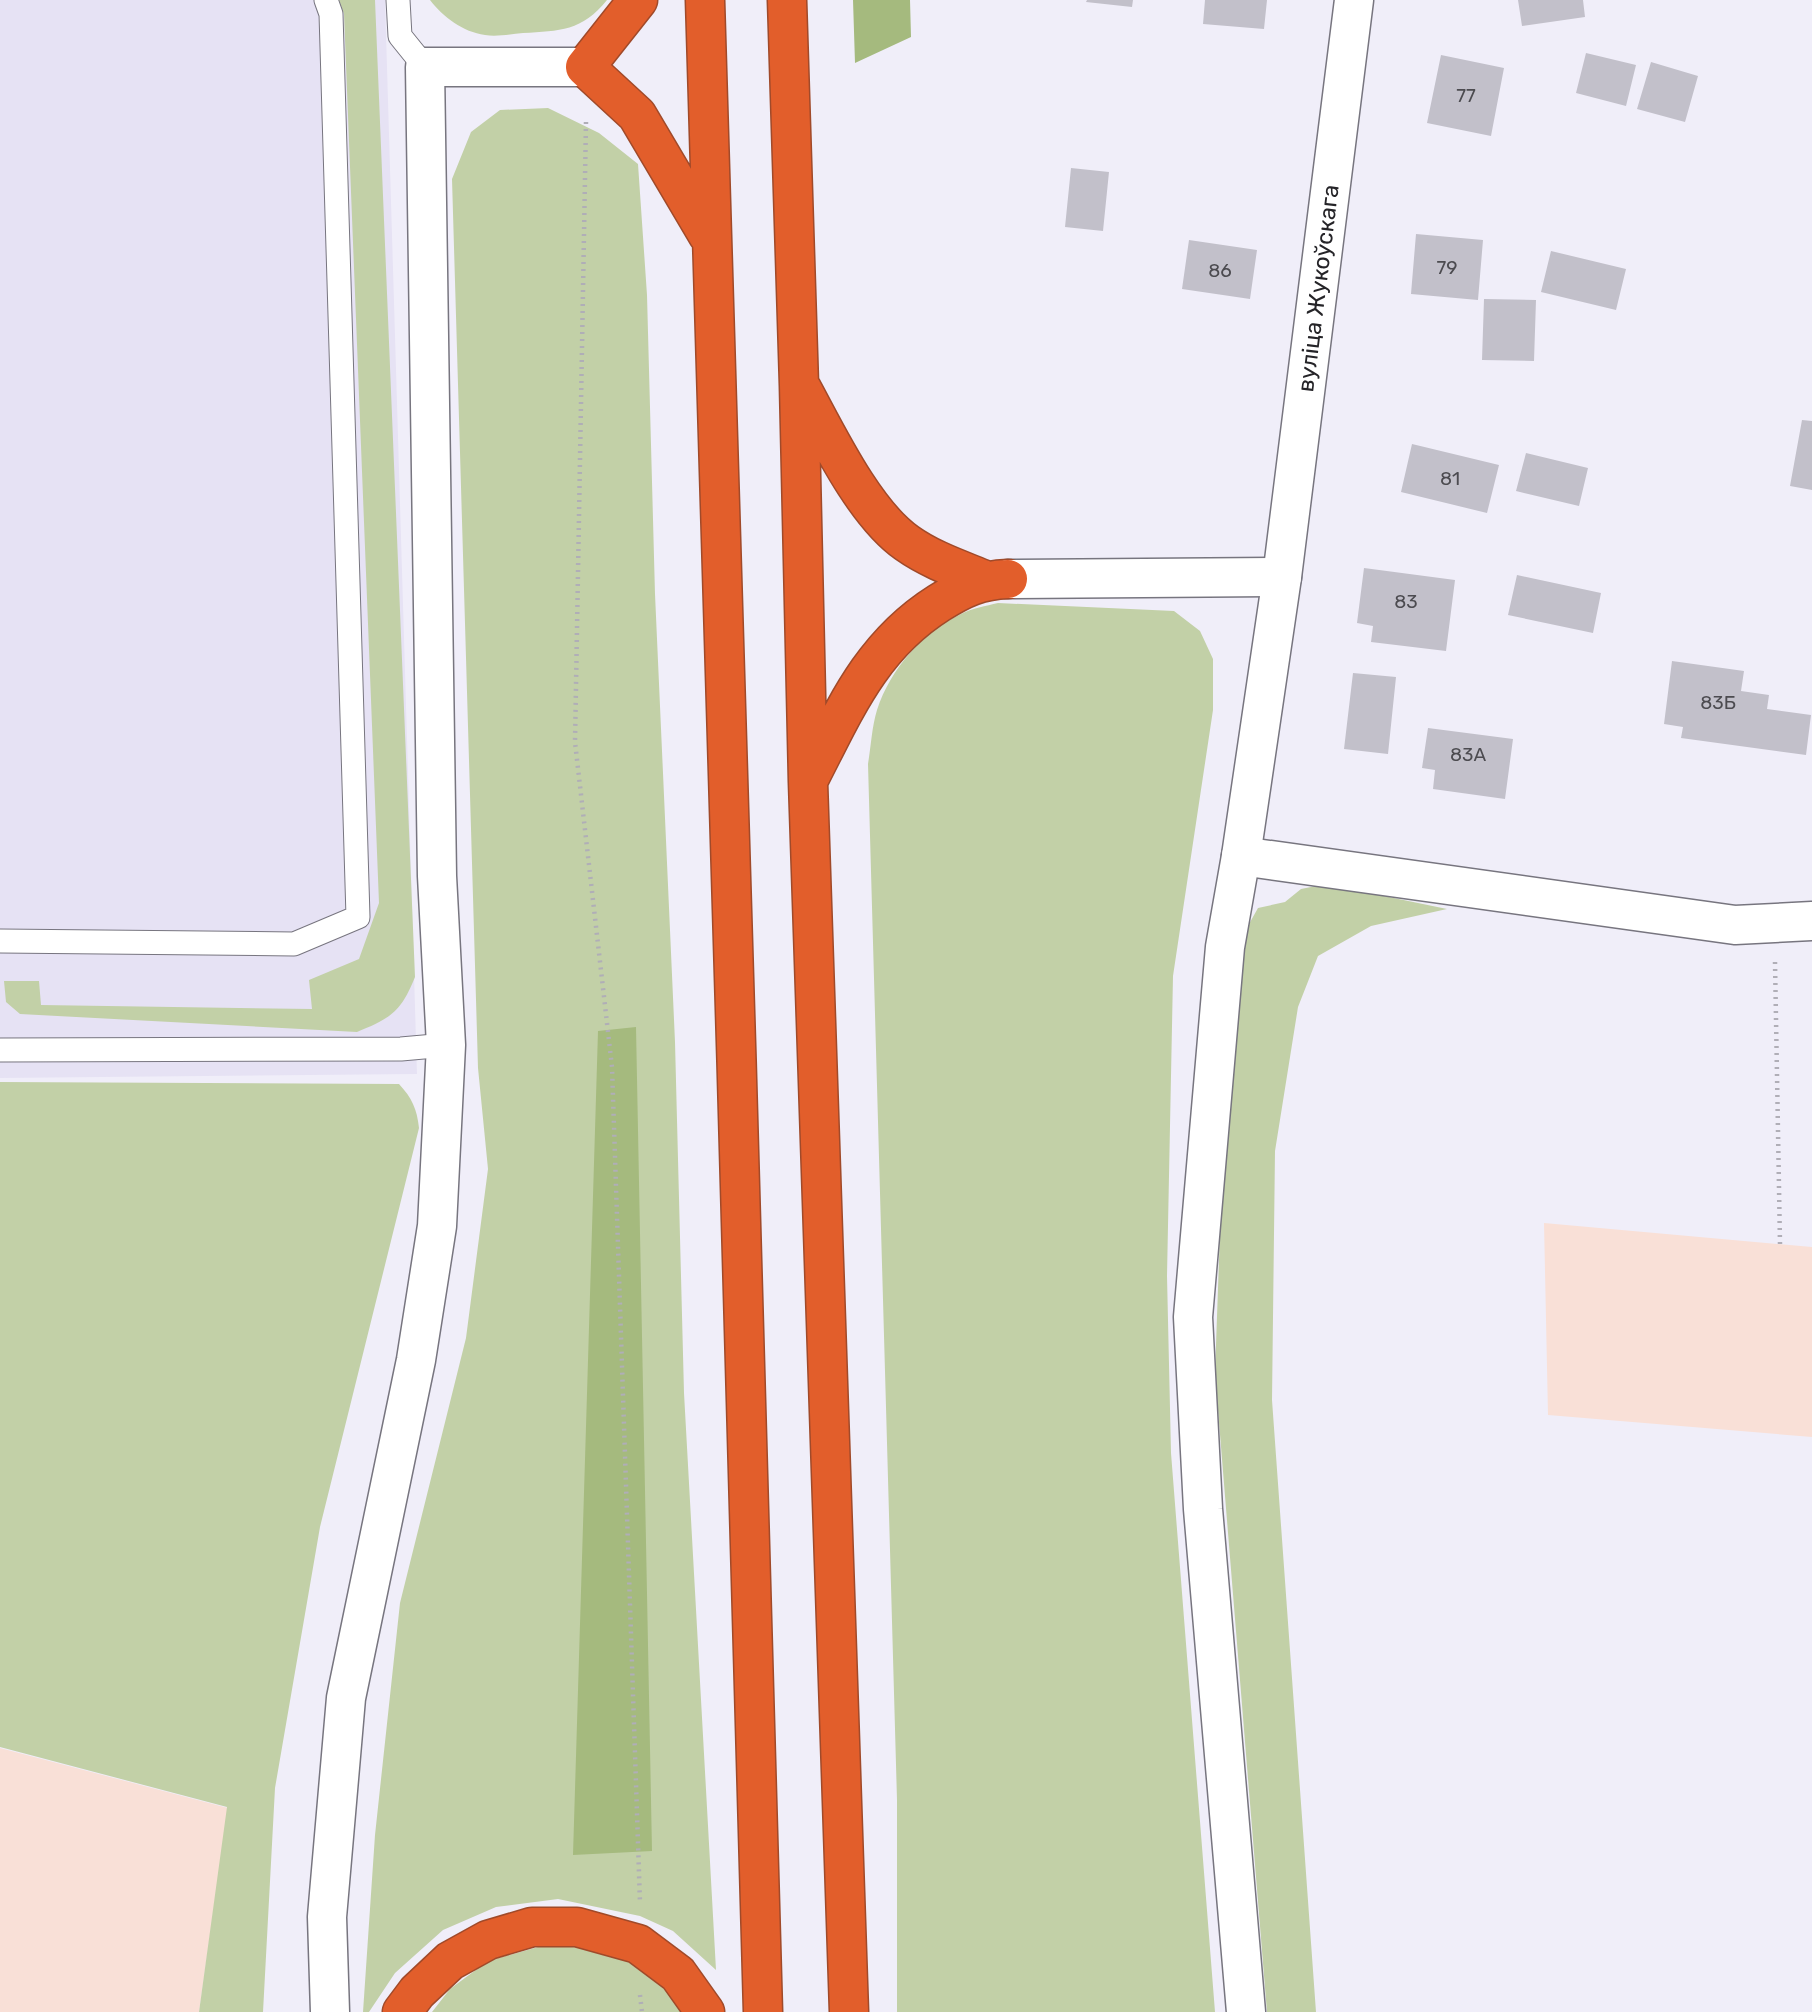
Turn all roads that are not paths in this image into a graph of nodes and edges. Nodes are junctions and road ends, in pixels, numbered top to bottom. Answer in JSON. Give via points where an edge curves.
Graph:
{"nodes":[{"id":1,"x":326,"y":0,"type":"edge"},
{"id":2,"x":398,"y":0,"type":"edge"},
{"id":3,"x":638,"y":0,"type":"edge"},
{"id":4,"x":705,"y":0,"type":"edge"},
{"id":5,"x":787,"y":0,"type":"edge"},
{"id":6,"x":1354,"y":0,"type":"edge"},
{"id":7,"x":425,"y":67,"type":"junction"},
{"id":8,"x":585,"y":67,"type":"junction"},
{"id":9,"x":710,"y":238,"type":"junction"},
{"id":10,"x":799,"y":385,"type":"junction"},
{"id":11,"x":1282,"y":577,"type":"junction"},
{"id":12,"x":997,"y":579,"type":"junction"},
{"id":13,"x":807,"y":782,"type":"junction"},
{"id":14,"x":1241,"y":856,"type":"junction"},
{"id":15,"x":1812,"y":921,"type":"edge"},
{"id":16,"x":0,"y":941,"type":"edge"},
{"id":17,"x":446,"y":1045,"type":"junction"},
{"id":18,"x":0,"y":1050,"type":"edge"},
{"id":19,"x":330,"y":2012,"type":"edge"},
{"id":20,"x":402,"y":2012,"type":"edge"},
{"id":21,"x":705,"y":2012,"type":"edge"},
{"id":22,"x":763,"y":2012,"type":"edge"},
{"id":23,"x":849,"y":2012,"type":"edge"},
{"id":24,"x":1246,"y":2012,"type":"edge"}],
"edges":[{"from":1,"to":16,"type":"lane","via":[[331,14],[358,916],[293,944]]},
{"from":2,"to":7,"type":"lane","via":[[400,36]]},
{"from":3,"to":8,"type":"highway"},
{"from":4,"to":9,"type":"highway"},
{"from":5,"to":10,"type":"highway"},
{"from":6,"to":11,"type":"street","name":"вуліца Жукоўскага"},
{"from":7,"to":8,"type":"street"},
{"from":7,"to":17,"type":"street","via":[[437,876]]},
{"from":8,"to":9,"type":"highway","via":[[637,115]]},
{"from":9,"to":22,"type":"highway"},
{"from":10,"to":12,"type":"highway","via":[[860,491],[906,542],[942,563]]},
{"from":10,"to":13,"type":"highway"},
{"from":11,"to":12,"type":"street"},
{"from":11,"to":14,"type":"street","name":"вуліца Жукоўскага"},
{"from":12,"to":13,"type":"highway","via":[[952,595],[914,619],[882,650]]},
{"from":13,"to":23,"type":"highway"},
{"from":14,"to":15,"type":"street","via":[[1735,925]]},
{"from":14,"to":24,"type":"street","name":"вуліца Жукоўскага","via":[[1225,947],[1194,1317],[1203,1509]]},
{"from":17,"to":18,"type":"lane"},
{"from":17,"to":19,"type":"street","via":[[437,1226],[416,1360],[346,1698],[327,1917]]},
{"from":20,"to":21,"type":"highway","via":[[416,1992],[450,1961],[488,1940],[532,1927],[577,1927],[638,1944],[678,1974]]}]}
